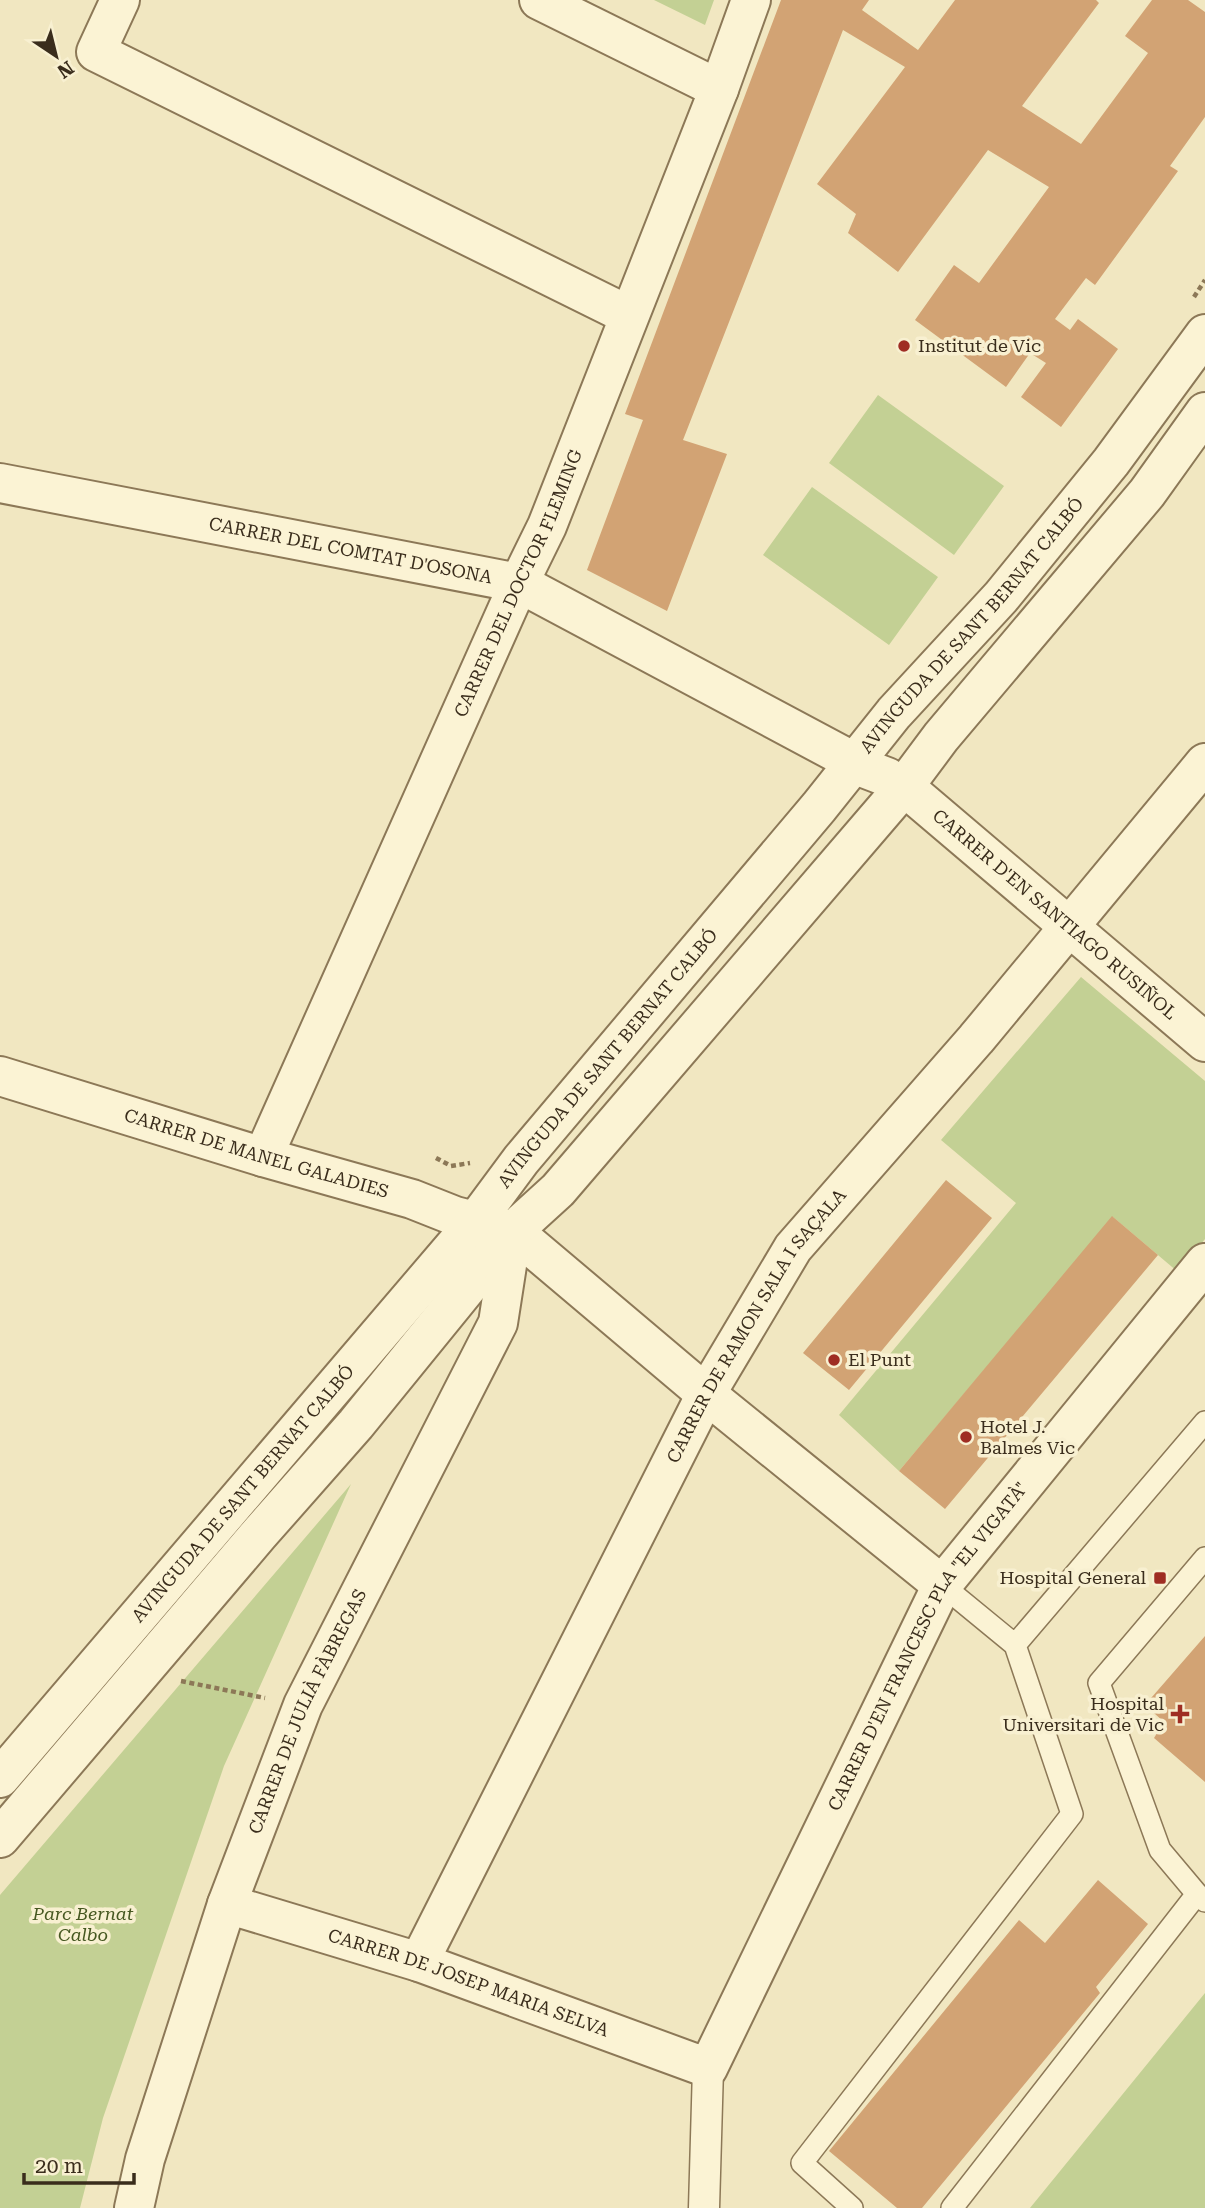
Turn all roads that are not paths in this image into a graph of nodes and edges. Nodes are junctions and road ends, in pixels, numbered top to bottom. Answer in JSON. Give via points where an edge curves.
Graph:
{"nodes":[{"id":1,"x":120,"y":0,"type":"edge"},
{"id":2,"x":539,"y":0,"type":"edge"},
{"id":3,"x":751,"y":0,"type":"edge"},
{"id":4,"x":719,"y":89,"type":"junction"},
{"id":5,"x":628,"y":315,"type":"junction"},
{"id":6,"x":1205,"y":334,"type":"edge"},
{"id":7,"x":1205,"y":412,"type":"edge"},
{"id":8,"x":0,"y":483,"type":"edge"},
{"id":9,"x":519,"y":583,"type":"junction"},
{"id":10,"x":1205,"y":763,"type":"edge"},
{"id":11,"x":853,"y":764,"type":"junction"},
{"id":12,"x":903,"y":788,"type":"junction"},
{"id":13,"x":1069,"y":927,"type":"junction"},
{"id":14,"x":1205,"y":1042,"type":"edge"},
{"id":15,"x":0,"y":1076,"type":"edge"},
{"id":16,"x":263,"y":1157,"type":"junction"},
{"id":17,"x":475,"y":1222,"type":"junction"},
{"id":18,"x":513,"y":1231,"type":"junction"},
{"id":19,"x":1205,"y":1263,"type":"edge"},
{"id":20,"x":706,"y":1394,"type":"junction"},
{"id":21,"x":1205,"y":1422,"type":"edge"},
{"id":22,"x":1205,"y":1558,"type":"edge"},
{"id":23,"x":942,"y":1585,"type":"junction"},
{"id":24,"x":1015,"y":1645,"type":"junction"},
{"id":25,"x":0,"y":1778,"type":"edge"},
{"id":26,"x":0,"y":1838,"type":"edge"},
{"id":27,"x":1201,"y":1897,"type":"edge"},
{"id":28,"x":228,"y":1904,"type":"junction"},
{"id":29,"x":419,"y":1962,"type":"junction"},
{"id":30,"x":708,"y":2068,"type":"junction"},
{"id":31,"x":134,"y":2208,"type":"edge"},
{"id":32,"x":704,"y":2208,"type":"edge"},
{"id":33,"x":852,"y":2208,"type":"edge"},
{"id":34,"x":952,"y":2208,"type":"edge"}],
"edges":[{"from":1,"to":5,"type":"street","via":[[96,52]]},
{"from":2,"to":4,"type":"street"},
{"from":3,"to":4,"type":"street","name":"CARRER DEL DOCTOR FLEMING"},
{"from":4,"to":5,"type":"street","name":"CARRER DEL DOCTOR FLEMING"},
{"from":5,"to":9,"type":"street","name":"CARRER DEL DOCTOR FLEMING","via":[[547,526]]},
{"from":6,"to":11,"type":"street","name":"AVINGUDA DE SANT BERNAT CALBÓ","via":[[1111,462],[1001,597]]},
{"from":7,"to":12,"type":"street","name":"AVINGUDA DE SANT BERNAT CALBÓ","via":[[1147,493]]},
{"from":8,"to":9,"type":"street","name":"CARRER DEL COMTAT D'OSONA"},
{"from":9,"to":11,"type":"street","name":"CARRER DEL COMTAT D'OSONA"},
{"from":9,"to":16,"type":"street","name":"CARRER DEL DOCTOR FLEMING"},
{"from":10,"to":13,"type":"street","name":"CARRER DE RAMON SALA I SAÇALA"},
{"from":11,"to":12,"type":"street","name":"CARRER DEL COMTAT D'OSONA"},
{"from":11,"to":17,"type":"street","name":"AVINGUDA DE SANT BERNAT CALBÓ","via":[[521,1160]]},
{"from":12,"to":13,"type":"street","name":"CARRER D'EN SANTIAGO RUSIÑOL"},
{"from":12,"to":18,"type":"street","name":"AVINGUDA DE SANT BERNAT CALBÓ","via":[[558,1190]]},
{"from":13,"to":14,"type":"street","name":"CARRER D'EN SANTIAGO RUSIÑOL"},
{"from":13,"to":20,"type":"street","name":"CARRER DE RAMON SALA I SAÇALA","via":[[793,1248]]},
{"from":15,"to":16,"type":"street","name":"CARRER DE MANEL GALADIES"},
{"from":16,"to":17,"type":"street","name":"CARRER DE MANEL GALADIES","via":[[412,1199]]},
{"from":17,"to":18,"type":"street","name":"CARRER DE MANEL GALADIES"},
{"from":17,"to":25,"type":"street","name":"AVINGUDA DE SANT BERNAT CALBÓ"},
{"from":18,"to":20,"type":"street"},
{"from":18,"to":26,"type":"street","name":"AVINGUDA DE SANT BERNAT CALBÓ","via":[[356,1424]]},
{"from":18,"to":28,"type":"street","name":"CARRER DE JULIÀ FÀBREGAS","via":[[498,1323],[303,1705]]},
{"from":19,"to":23,"type":"street","name":"CARRER D'EN FRANCESC PLA \"EL VIGATÀ\""},
{"from":20,"to":23,"type":"street"},
{"from":20,"to":29,"type":"street","name":"CARRER DE RAMON SALA I SAÇALA"},
{"from":21,"to":24,"type":"lane"},
{"from":22,"to":27,"type":"lane","via":[[1099,1683],[1160,1850]]},
{"from":23,"to":24,"type":"lane"},
{"from":23,"to":30,"type":"street","name":"CARRER D'EN FRANCESC PLA \"EL VIGATÀ\""},
{"from":24,"to":33,"type":"lane","via":[[1072,1814],[803,2163]]},
{"from":27,"to":34,"type":"lane"},
{"from":28,"to":29,"type":"street","name":"CARRER DE JOSEP MARIA SELVA"},
{"from":28,"to":31,"type":"street","name":"CARRER DE JULIÀ FÀBREGAS","via":[[145,2160]]},
{"from":29,"to":30,"type":"street","name":"CARRER DE JOSEP MARIA SELVA"},
{"from":30,"to":32,"type":"street"}]}
